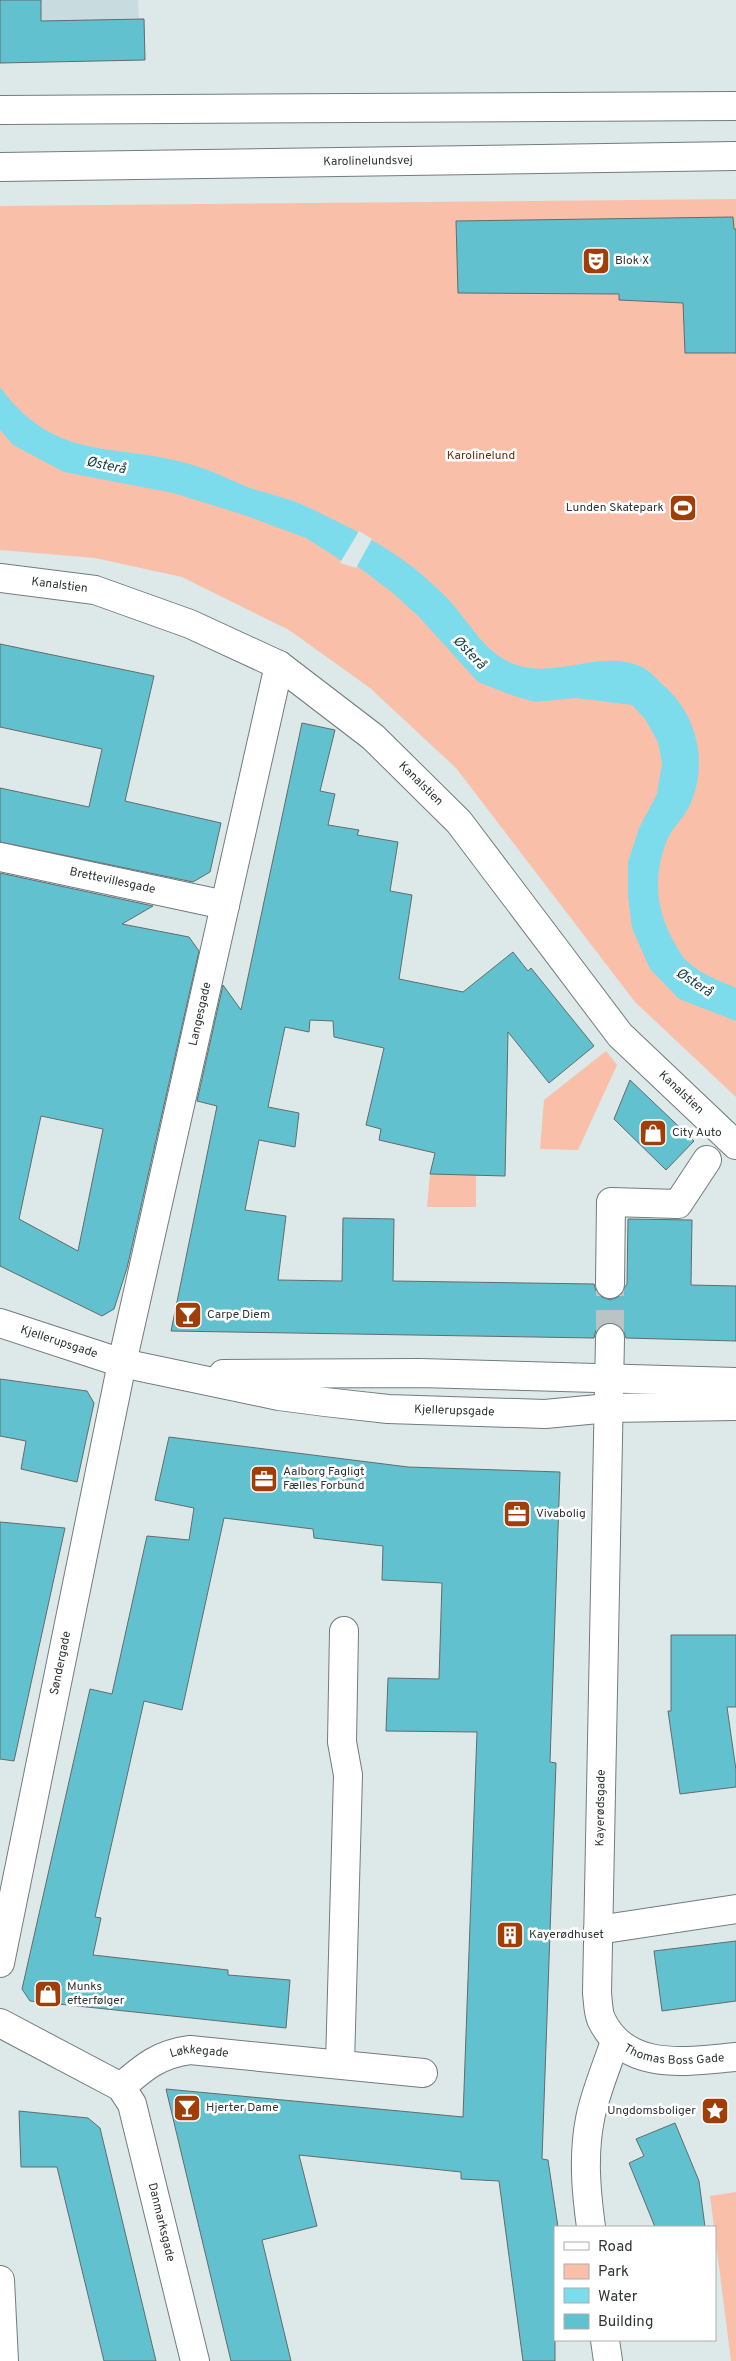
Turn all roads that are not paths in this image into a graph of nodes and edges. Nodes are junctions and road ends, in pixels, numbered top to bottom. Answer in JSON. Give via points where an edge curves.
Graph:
{"nodes":[{"id":1,"x":736,"y":106,"type":"edge"},
{"id":2,"x":0,"y":110,"type":"edge"},
{"id":3,"x":736,"y":156,"type":"edge"},
{"id":4,"x":0,"y":167,"type":"edge"},
{"id":5,"x":0,"y":578,"type":"edge"},
{"id":6,"x":279,"y":665,"type":"junction"},
{"id":7,"x":0,"y":857,"type":"edge"},
{"id":8,"x":225,"y":905,"type":"junction"},
{"id":9,"x":736,"y":1145,"type":"edge"},
{"id":10,"x":707,"y":1160,"type":"dead end"},
{"id":11,"x":610,"y":1284,"type":"tunnel mouth"},
{"id":12,"x":0,"y":1323,"type":"edge"},
{"id":13,"x":610,"y":1338,"type":"tunnel mouth"},
{"id":14,"x":122,"y":1362,"type":"junction"},
{"id":15,"x":176,"y":1375,"type":"junction"},
{"id":16,"x":610,"y":1378,"type":"junction"},
{"id":17,"x":736,"y":1382,"type":"edge"},
{"id":18,"x":736,"y":1406,"type":"edge"},
{"id":19,"x":609,"y":1408,"type":"junction"},
{"id":20,"x":344,"y":1631,"type":"dead end"},
{"id":21,"x":736,"y":1909,"type":"edge"},
{"id":22,"x":598,"y":1930,"type":"junction"},
{"id":23,"x":0,"y":1964,"type":"edge"},
{"id":24,"x":0,"y":2023,"type":"edge"},
{"id":25,"x":615,"y":2041,"type":"junction"},
{"id":26,"x":736,"y":2057,"type":"edge"},
{"id":27,"x":340,"y":2064,"type":"junction"},
{"id":28,"x":423,"y":2073,"type":"dead end"},
{"id":29,"x":121,"y":2087,"type":"junction"},
{"id":30,"x":591,"y":2226,"type":"edge"},
{"id":31,"x":0,"y":2280,"type":"edge"},
{"id":32,"x":605,"y":2341,"type":"edge"},
{"id":33,"x":4,"y":2361,"type":"edge"},
{"id":34,"x":196,"y":2361,"type":"edge"},
{"id":35,"x":608,"y":2361,"type":"edge"}],
"edges":[{"from":1,"to":2,"type":"street"},
{"from":3,"to":4,"type":"street","name":"Karolinelundsvej"},
{"from":5,"to":6,"type":"street","name":"Kanalstien","via":[[95,590],[190,624]]},
{"from":6,"to":8,"type":"street","name":"Langesgade"},
{"from":6,"to":9,"type":"street","name":"Kanalstien","via":[[373,737],[459,822],[620,1035]]},
{"from":7,"to":8,"type":"street","name":"Brettevillesgade"},
{"from":8,"to":14,"type":"street","name":"Langesgade"},
{"from":10,"to":11,"type":"street","via":[[678,1204],[611,1202]]},
{"from":12,"to":14,"type":"street","name":"Kjellerupsgade"},
{"from":13,"to":16,"type":"street","name":"Kayerødsgade"},
{"from":14,"to":15,"type":"street","name":"Kjellerupsgade"},
{"from":14,"to":23,"type":"street","name":"Søndergade"},
{"from":15,"to":16,"type":"street","name":"Kjellerupsgade","via":[[280,1372]]},
{"from":15,"to":19,"type":"street","name":"Kjellerupsgade","via":[[279,1396],[388,1409],[545,1414]]},
{"from":16,"to":17,"type":"street","name":"Kjellerupsgade"},
{"from":16,"to":19,"type":"street","name":"Kayerødsgade"},
{"from":18,"to":19,"type":"street","name":"Kjellerupsgade"},
{"from":19,"to":22,"type":"street","name":"Kayerødsgade"},
{"from":20,"to":27,"type":"street","via":[[342,1742],[348,1775]]},
{"from":21,"to":22,"type":"street"},
{"from":22,"to":25,"type":"street","name":"Kayerødsgade","via":[[600,2018]]},
{"from":24,"to":29,"type":"street"},
{"from":25,"to":26,"type":"street","name":"Thomas Boss Gade","via":[[635,2055],[672,2063]]},
{"from":25,"to":30,"type":"street","via":[[590,2117],[586,2143],[585,2171]]},
{"from":27,"to":28,"type":"street","name":"Løkkegade"},
{"from":27,"to":29,"type":"street","name":"Løkkegade","via":[[190,2050],[170,2053],[142,2069]]},
{"from":29,"to":34,"type":"street","name":"Danmarksgade","via":[[132,2104]]},
{"from":31,"to":33,"type":"street"},
{"from":32,"to":35,"type":"street"}]}
